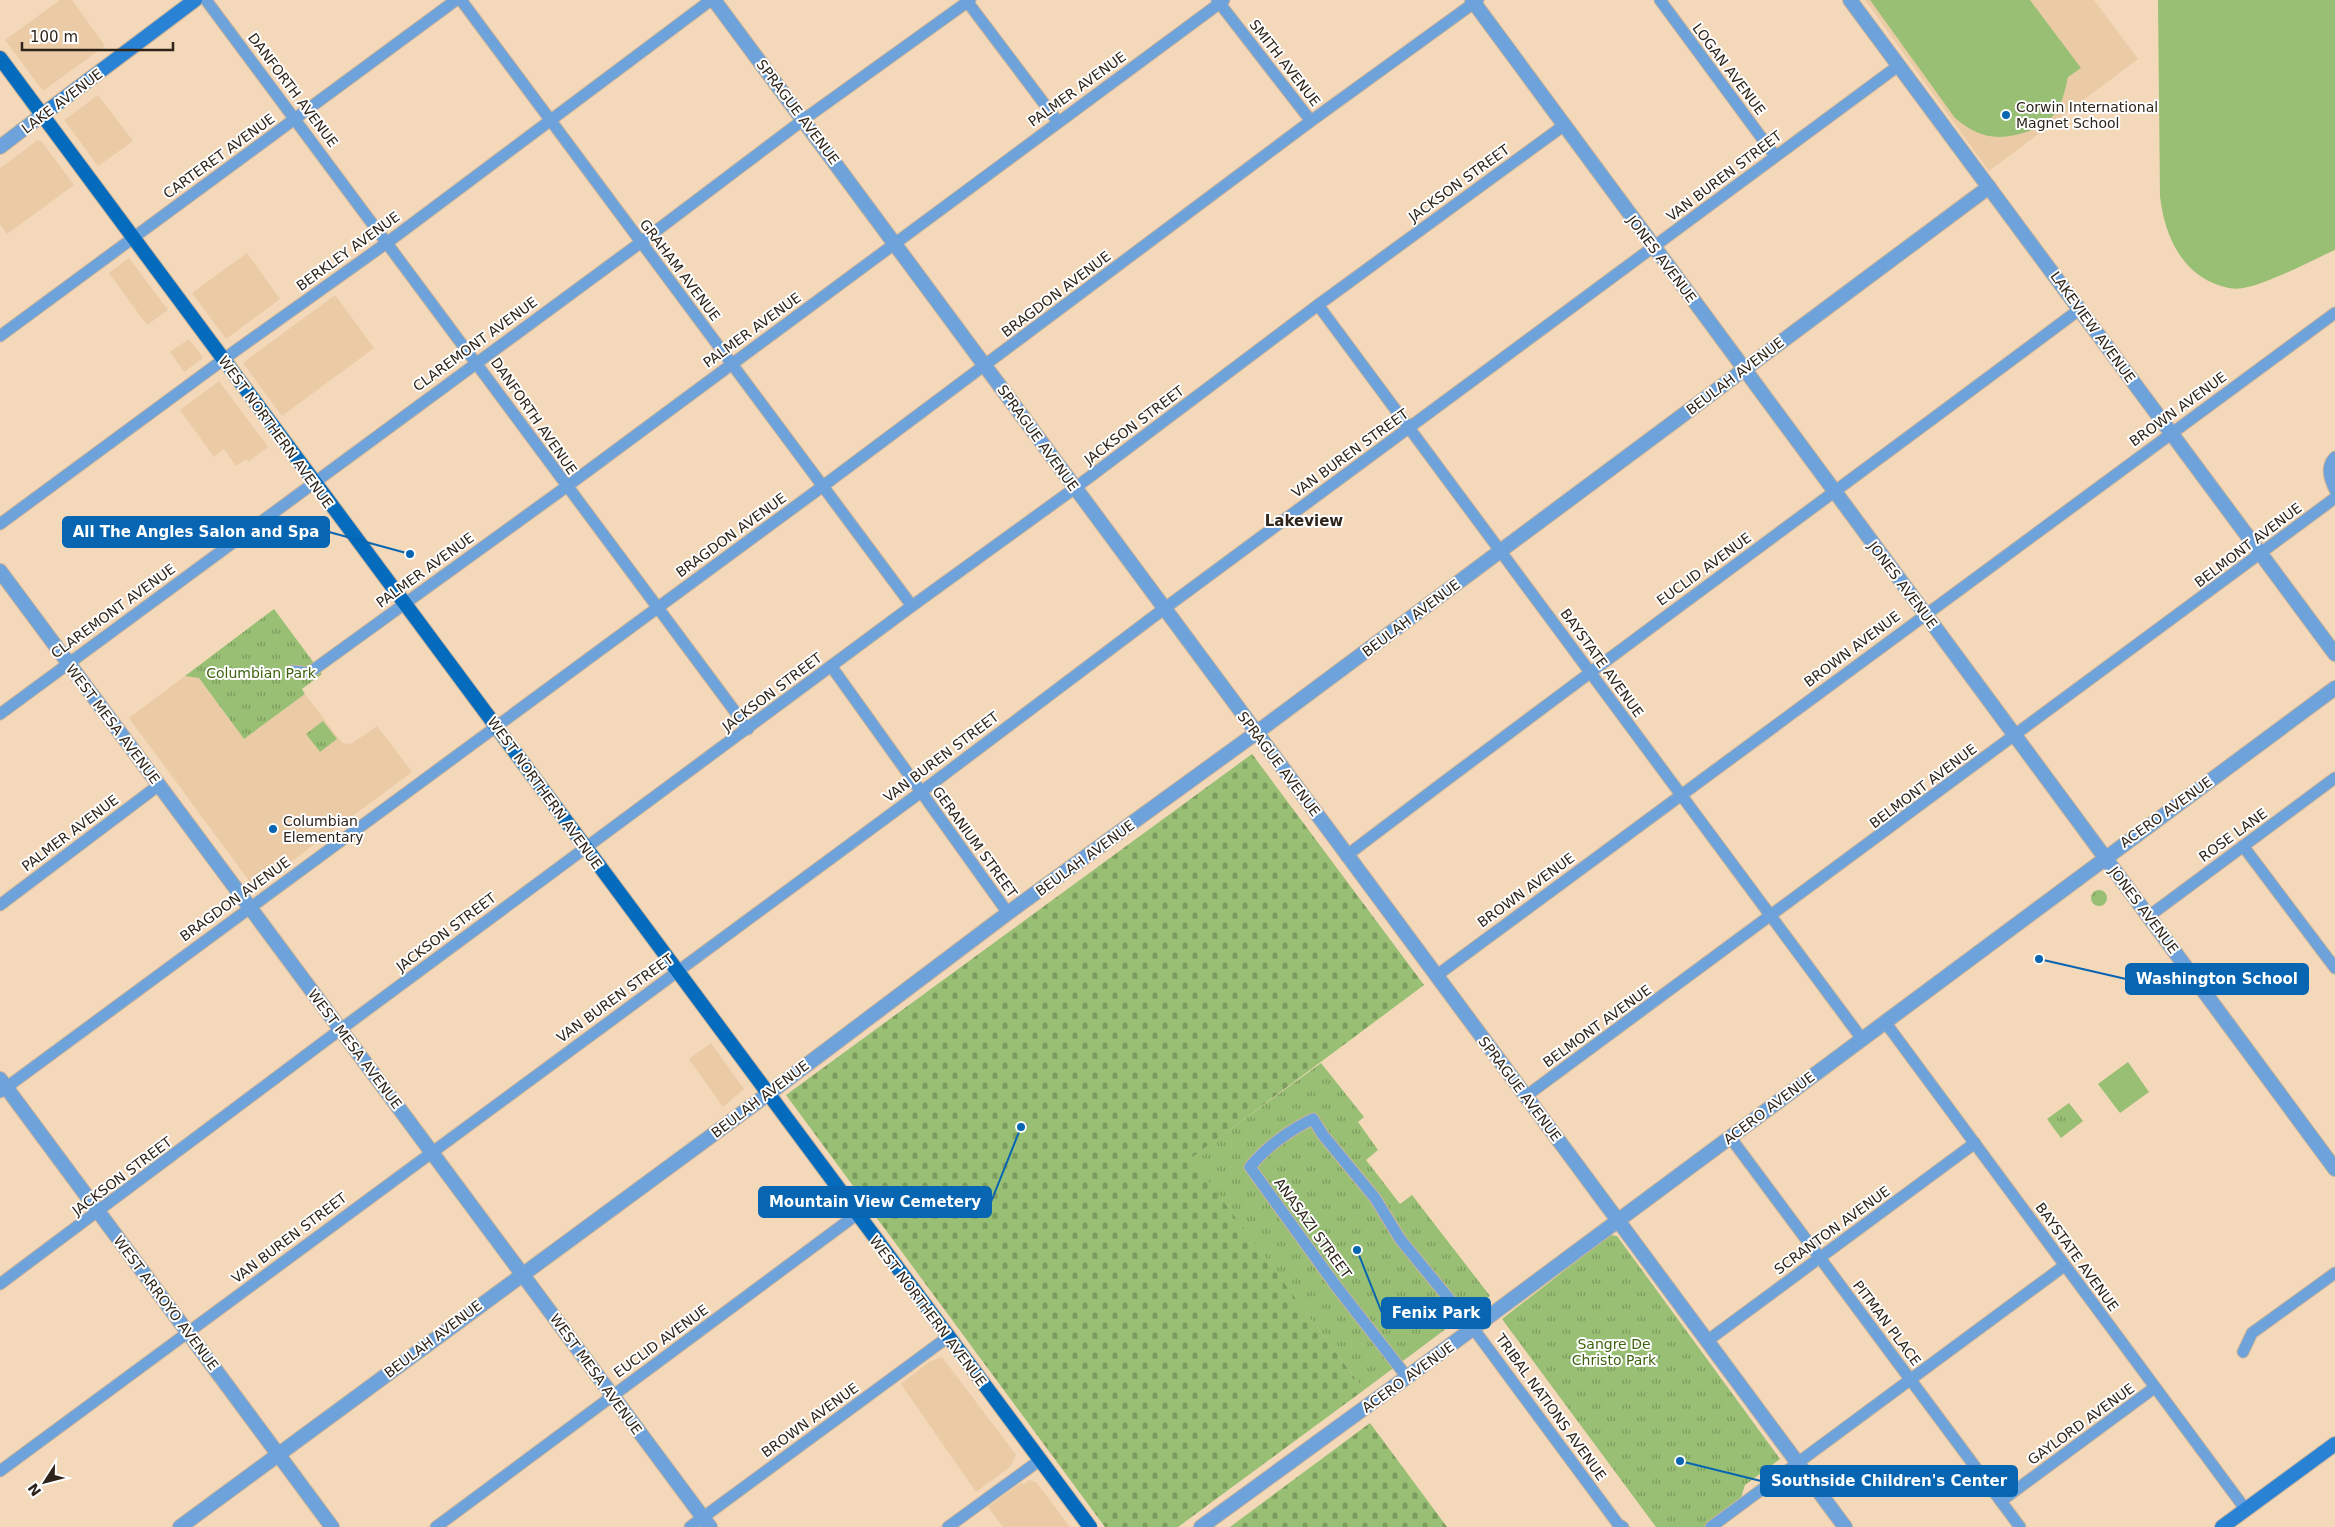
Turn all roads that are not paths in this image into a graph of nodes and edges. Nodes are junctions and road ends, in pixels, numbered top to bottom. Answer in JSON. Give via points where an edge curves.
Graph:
{"nodes":[{"id":1,"x":195,"y":0,"type":"edge"},
{"id":2,"x":206,"y":0,"type":"edge"},
{"id":3,"x":456,"y":0,"type":"edge"},
{"id":4,"x":461,"y":0,"type":"edge"},
{"id":5,"x":713,"y":0,"type":"edge"},
{"id":6,"x":1660,"y":0,"type":"edge"},
{"id":7,"x":1850,"y":0,"type":"edge"},
{"id":8,"x":968,"y":1,"type":"edge"},
{"id":9,"x":1221,"y":1,"type":"edge"},
{"id":10,"x":1474,"y":1,"type":"edge"},
{"id":11,"x":0,"y":58,"type":"edge"},
{"id":12,"x":1898,"y":66,"type":"junction"},
{"id":13,"x":42,"y":115,"type":"junction"},
{"id":14,"x":295,"y":119,"type":"junction"},
{"id":15,"x":552,"y":120,"type":"junction"},
{"id":16,"x":803,"y":120,"type":"junction"},
{"id":17,"x":1311,"y":121,"type":"junction"},
{"id":18,"x":1058,"y":122,"type":"junction"},
{"id":19,"x":1563,"y":126,"type":"junction"},
{"id":20,"x":0,"y":147,"type":"edge"},
{"id":21,"x":1775,"y":156,"type":"junction"},
{"id":22,"x":1988,"y":187,"type":"junction"},
{"id":23,"x":133,"y":238,"type":"junction"},
{"id":24,"x":388,"y":242,"type":"junction"},
{"id":25,"x":640,"y":243,"type":"junction"},
{"id":26,"x":895,"y":243,"type":"junction"},
{"id":27,"x":1653,"y":248,"type":"junction"},
{"id":28,"x":1318,"y":305,"type":"junction"},
{"id":29,"x":2080,"y":309,"type":"junction"},
{"id":30,"x":2335,"y":313,"type":"edge"},
{"id":31,"x":0,"y":336,"type":"edge"},
{"id":32,"x":223,"y":360,"type":"junction"},
{"id":33,"x":477,"y":361,"type":"junction"},
{"id":34,"x":731,"y":364,"type":"junction"},
{"id":35,"x":985,"y":365,"type":"junction"},
{"id":36,"x":1744,"y":370,"type":"junction"},
{"id":37,"x":1409,"y":428,"type":"junction"},
{"id":38,"x":2170,"y":433,"type":"junction"},
{"id":39,"x":2335,"y":457,"type":"edge"},
{"id":40,"x":313,"y":482,"type":"junction"},
{"id":41,"x":823,"y":486,"type":"junction"},
{"id":42,"x":566,"y":487,"type":"junction"},
{"id":43,"x":1075,"y":488,"type":"junction"},
{"id":44,"x":2335,"y":490,"type":"edge"},
{"id":45,"x":1834,"y":493,"type":"junction"},
{"id":46,"x":2335,"y":498,"type":"edge"},
{"id":47,"x":0,"y":524,"type":"edge"},
{"id":48,"x":1501,"y":551,"type":"junction"},
{"id":49,"x":2260,"y":554,"type":"junction"},
{"id":50,"x":0,"y":571,"type":"edge"},
{"id":51,"x":404,"y":604,"type":"junction"},
{"id":52,"x":912,"y":606,"type":"junction"},
{"id":53,"x":657,"y":608,"type":"junction"},
{"id":54,"x":1164,"y":608,"type":"junction"},
{"id":55,"x":1925,"y":614,"type":"junction"},
{"id":56,"x":2335,"y":654,"type":"edge"},
{"id":57,"x":67,"y":663,"type":"junction"},
{"id":58,"x":831,"y":666,"type":"junction"},
{"id":59,"x":292,"y":671,"type":"dead end"},
{"id":60,"x":1589,"y":672,"type":"junction"},
{"id":61,"x":2335,"y":688,"type":"edge"},
{"id":62,"x":0,"y":714,"type":"edge"},
{"id":63,"x":495,"y":726,"type":"junction"},
{"id":64,"x":748,"y":729,"type":"junction"},
{"id":65,"x":1256,"y":734,"type":"junction"},
{"id":66,"x":2016,"y":736,"type":"junction"},
{"id":67,"x":2335,"y":778,"type":"edge"},
{"id":68,"x":159,"y":785,"type":"junction"},
{"id":69,"x":921,"y":792,"type":"junction"},
{"id":70,"x":1682,"y":795,"type":"junction"},
{"id":71,"x":2244,"y":846,"type":"junction"},
{"id":72,"x":585,"y":848,"type":"junction"},
{"id":73,"x":1346,"y":856,"type":"junction"},
{"id":74,"x":2104,"y":857,"type":"junction"},
{"id":75,"x":0,"y":905,"type":"edge"},
{"id":76,"x":250,"y":906,"type":"junction"},
{"id":77,"x":1008,"y":913,"type":"junction"},
{"id":78,"x":2149,"y":916,"type":"junction"},
{"id":79,"x":1771,"y":917,"type":"junction"},
{"id":80,"x":2335,"y":968,"type":"edge"},
{"id":81,"x":676,"y":972,"type":"junction"},
{"id":82,"x":1436,"y":976,"type":"junction"},
{"id":83,"x":1885,"y":1022,"type":"junction"},
{"id":84,"x":341,"y":1029,"type":"junction"},
{"id":85,"x":1862,"y":1039,"type":"junction"},
{"id":86,"x":2,"y":1086,"type":"edge"},
{"id":87,"x":768,"y":1094,"type":"junction"},
{"id":88,"x":1526,"y":1096,"type":"junction"},
{"id":89,"x":1313,"y":1119,"type":"joint"},
{"id":90,"x":1730,"y":1137,"type":"junction"},
{"id":91,"x":1975,"y":1143,"type":"junction"},
{"id":92,"x":431,"y":1151,"type":"junction"},
{"id":93,"x":2335,"y":1169,"type":"edge"},
{"id":94,"x":99,"y":1212,"type":"junction"},
{"id":95,"x":856,"y":1215,"type":"junction"},
{"id":96,"x":1617,"y":1220,"type":"junction"},
{"id":97,"x":1820,"y":1257,"type":"junction"},
{"id":98,"x":2064,"y":1266,"type":"junction"},
{"id":99,"x":522,"y":1273,"type":"junction"},
{"id":100,"x":2335,"y":1273,"type":"edge"},
{"id":101,"x":0,"y":1284,"type":"edge"},
{"id":102,"x":1473,"y":1328,"type":"junction"},
{"id":103,"x":188,"y":1332,"type":"junction"},
{"id":104,"x":948,"y":1337,"type":"junction"},
{"id":105,"x":1707,"y":1341,"type":"junction"},
{"id":106,"x":2242,"y":1352,"type":"dead end"},
{"id":107,"x":1407,"y":1377,"type":"junction"},
{"id":108,"x":1911,"y":1380,"type":"junction"},
{"id":109,"x":2154,"y":1388,"type":"junction"},
{"id":110,"x":611,"y":1396,"type":"junction"},
{"id":111,"x":2335,"y":1444,"type":"edge"},
{"id":112,"x":278,"y":1454,"type":"junction"},
{"id":113,"x":1040,"y":1460,"type":"junction"},
{"id":114,"x":1798,"y":1463,"type":"junction"},
{"id":115,"x":0,"y":1471,"type":"edge"},
{"id":116,"x":2001,"y":1501,"type":"junction"},
{"id":117,"x":2246,"y":1510,"type":"junction"},
{"id":118,"x":706,"y":1522,"type":"edge"},
{"id":119,"x":1620,"y":1526,"type":"edge"},
{"id":120,"x":180,"y":1527,"type":"edge"},
{"id":121,"x":332,"y":1527,"type":"edge"},
{"id":122,"x":436,"y":1527,"type":"edge"},
{"id":123,"x":690,"y":1527,"type":"edge"},
{"id":124,"x":948,"y":1527,"type":"edge"},
{"id":125,"x":1090,"y":1527,"type":"edge"},
{"id":126,"x":1201,"y":1527,"type":"edge"},
{"id":127,"x":1710,"y":1527,"type":"edge"},
{"id":128,"x":1845,"y":1527,"type":"edge"},
{"id":129,"x":2020,"y":1527,"type":"edge"},
{"id":130,"x":2222,"y":1527,"type":"edge"}],
"edges":[{"from":1,"to":13,"type":"main road","name":"LAKE AVENUE"},
{"from":2,"to":14,"type":"street","name":"DANFORTH AVENUE"},
{"from":3,"to":14,"type":"street","name":"CARTERET AVENUE"},
{"from":4,"to":15,"type":"street","name":"GRAHAM AVENUE"},
{"from":5,"to":15,"type":"street","name":"BERKLEY AVENUE"},
{"from":5,"to":16,"type":"street","name":"SPRAGUE AVENUE"},
{"from":6,"to":21,"type":"street","name":"LOGAN AVENUE"},
{"from":7,"to":12,"type":"street","name":"LAKEVIEW AVENUE"},
{"from":8,"to":16,"type":"street","name":"CLAREMONT AVENUE"},
{"from":8,"to":18,"type":"street"},
{"from":9,"to":17,"type":"street","name":"SMITH AVENUE"},
{"from":9,"to":18,"type":"street","name":"PALMER AVENUE"},
{"from":10,"to":17,"type":"street","name":"BRAGDON AVENUE"},
{"from":10,"to":19,"type":"street","name":"JONES AVENUE"},
{"from":11,"to":13,"type":"main road","name":"WEST NORTHERN AVENUE"},
{"from":12,"to":21,"type":"street","name":"VAN BUREN STREET"},
{"from":12,"to":22,"type":"street","name":"LAKEVIEW AVENUE"},
{"from":13,"to":20,"type":"street","name":"LAKE AVENUE"},
{"from":13,"to":23,"type":"main road","name":"WEST NORTHERN AVENUE"},
{"from":14,"to":23,"type":"street","name":"CARTERET AVENUE"},
{"from":14,"to":24,"type":"street","name":"DANFORTH AVENUE"},
{"from":15,"to":24,"type":"street","name":"BERKLEY AVENUE"},
{"from":15,"to":25,"type":"street","name":"GRAHAM AVENUE"},
{"from":16,"to":25,"type":"street","name":"CLAREMONT AVENUE"},
{"from":16,"to":26,"type":"street","name":"SPRAGUE AVENUE"},
{"from":17,"to":35,"type":"street","name":"BRAGDON AVENUE"},
{"from":18,"to":26,"type":"street","name":"PALMER AVENUE"},
{"from":19,"to":27,"type":"street","name":"JONES AVENUE"},
{"from":19,"to":28,"type":"street","name":"JACKSON STREET"},
{"from":21,"to":27,"type":"street","name":"VAN BUREN STREET"},
{"from":22,"to":29,"type":"street","name":"LAKEVIEW AVENUE"},
{"from":22,"to":36,"type":"street","name":"BEULAH AVENUE"},
{"from":23,"to":31,"type":"street","name":"CARTERET AVENUE"},
{"from":23,"to":32,"type":"main road","name":"WEST NORTHERN AVENUE"},
{"from":24,"to":32,"type":"street","name":"BERKLEY AVENUE"},
{"from":24,"to":33,"type":"street","name":"DANFORTH AVENUE"},
{"from":25,"to":33,"type":"street","name":"CLAREMONT AVENUE"},
{"from":25,"to":34,"type":"street","name":"GRAHAM AVENUE"},
{"from":26,"to":34,"type":"street","name":"PALMER AVENUE"},
{"from":26,"to":35,"type":"street","name":"SPRAGUE AVENUE"},
{"from":27,"to":36,"type":"street","name":"JONES AVENUE"},
{"from":27,"to":37,"type":"street","name":"VAN BUREN STREET"},
{"from":28,"to":37,"type":"street","name":"BAYSTATE AVENUE"},
{"from":28,"to":43,"type":"street","name":"JACKSON STREET"},
{"from":29,"to":38,"type":"street","name":"LAKEVIEW AVENUE"},
{"from":29,"to":45,"type":"street","name":"EUCLID AVENUE"},
{"from":30,"to":38,"type":"street","name":"BROWN AVENUE"},
{"from":32,"to":40,"type":"main road","name":"WEST NORTHERN AVENUE"},
{"from":32,"to":47,"type":"street","name":"BERKLEY AVENUE"},
{"from":33,"to":40,"type":"street","name":"CLAREMONT AVENUE"},
{"from":33,"to":42,"type":"street","name":"DANFORTH AVENUE"},
{"from":34,"to":41,"type":"street","name":"GRAHAM AVENUE"},
{"from":34,"to":42,"type":"street","name":"PALMER AVENUE"},
{"from":35,"to":41,"type":"street","name":"BRAGDON AVENUE"},
{"from":35,"to":43,"type":"street","name":"SPRAGUE AVENUE"},
{"from":36,"to":45,"type":"street","name":"JONES AVENUE"},
{"from":36,"to":48,"type":"street","name":"BEULAH AVENUE"},
{"from":37,"to":48,"type":"street","name":"BAYSTATE AVENUE"},
{"from":37,"to":54,"type":"street","name":"VAN BUREN STREET"},
{"from":38,"to":49,"type":"street","name":"LAKEVIEW AVENUE"},
{"from":38,"to":55,"type":"street","name":"BROWN AVENUE"},
{"from":39,"to":44,"type":"street","via":[[2328,477]]},
{"from":40,"to":51,"type":"main road","name":"WEST NORTHERN AVENUE"},
{"from":40,"to":57,"type":"street","name":"CLAREMONT AVENUE"},
{"from":41,"to":52,"type":"street","name":"GRAHAM AVENUE"},
{"from":41,"to":53,"type":"street","name":"BRAGDON AVENUE"},
{"from":42,"to":51,"type":"street","name":"PALMER AVENUE"},
{"from":42,"to":53,"type":"street","name":"DANFORTH AVENUE"},
{"from":43,"to":52,"type":"street","name":"JACKSON STREET"},
{"from":43,"to":54,"type":"street","name":"SPRAGUE AVENUE"},
{"from":45,"to":55,"type":"street","name":"JONES AVENUE"},
{"from":45,"to":60,"type":"street","name":"EUCLID AVENUE"},
{"from":46,"to":49,"type":"street","name":"BELMONT AVENUE"},
{"from":48,"to":60,"type":"street","name":"BAYSTATE AVENUE"},
{"from":48,"to":65,"type":"street","name":"BEULAH AVENUE"},
{"from":49,"to":56,"type":"street","name":"LAKEVIEW AVENUE"},
{"from":49,"to":66,"type":"street","name":"BELMONT AVENUE"},
{"from":50,"to":57,"type":"street","name":"WEST MESA AVENUE"},
{"from":51,"to":59,"type":"street","name":"PALMER AVENUE","via":[[309,673]]},
{"from":51,"to":63,"type":"main road","name":"WEST NORTHERN AVENUE"},
{"from":52,"to":58,"type":"street","name":"JACKSON STREET"},
{"from":53,"to":63,"type":"street","name":"BRAGDON AVENUE"},
{"from":53,"to":64,"type":"street","name":"DANFORTH AVENUE"},
{"from":54,"to":65,"type":"street","name":"SPRAGUE AVENUE"},
{"from":54,"to":69,"type":"street","name":"VAN BUREN STREET"},
{"from":55,"to":66,"type":"street","name":"JONES AVENUE"},
{"from":55,"to":70,"type":"street","name":"BROWN AVENUE"},
{"from":57,"to":62,"type":"street","name":"CLAREMONT AVENUE"},
{"from":57,"to":68,"type":"street","name":"WEST MESA AVENUE"},
{"from":58,"to":64,"type":"street","name":"JACKSON STREET"},
{"from":58,"to":69,"type":"street","name":"GERANIUM STREET"},
{"from":60,"to":70,"type":"street","name":"BAYSTATE AVENUE"},
{"from":60,"to":73,"type":"street","name":"EUCLID AVENUE"},
{"from":61,"to":74,"type":"street","name":"ACERO AVENUE"},
{"from":63,"to":72,"type":"main road","name":"WEST NORTHERN AVENUE"},
{"from":63,"to":76,"type":"street","name":"BRAGDON AVENUE"},
{"from":64,"to":72,"type":"street","name":"JACKSON STREET"},
{"from":65,"to":73,"type":"street","name":"SPRAGUE AVENUE"},
{"from":65,"to":77,"type":"street","name":"BEULAH AVENUE"},
{"from":66,"to":74,"type":"street","name":"JONES AVENUE"},
{"from":66,"to":79,"type":"street","name":"BELMONT AVENUE"},
{"from":67,"to":71,"type":"street","name":"ROSE LANE"},
{"from":68,"to":75,"type":"street","name":"PALMER AVENUE"},
{"from":68,"to":76,"type":"street","name":"WEST MESA AVENUE"},
{"from":69,"to":77,"type":"street","name":"GERANIUM STREET"},
{"from":69,"to":81,"type":"street","name":"VAN BUREN STREET"},
{"from":70,"to":79,"type":"street","name":"BAYSTATE AVENUE"},
{"from":70,"to":82,"type":"street","name":"BROWN AVENUE"},
{"from":71,"to":78,"type":"street","name":"ROSE LANE"},
{"from":71,"to":80,"type":"street"},
{"from":72,"to":81,"type":"main road","name":"WEST NORTHERN AVENUE"},
{"from":72,"to":84,"type":"street","name":"JACKSON STREET"},
{"from":73,"to":82,"type":"street","name":"SPRAGUE AVENUE"},
{"from":74,"to":78,"type":"street","name":"JONES AVENUE"},
{"from":74,"to":83,"type":"street","name":"ACERO AVENUE"},
{"from":76,"to":84,"type":"street","name":"WEST MESA AVENUE"},
{"from":76,"to":86,"type":"street","name":"BRAGDON AVENUE"},
{"from":77,"to":87,"type":"street","name":"BEULAH AVENUE"},
{"from":78,"to":93,"type":"street","name":"JONES AVENUE"},
{"from":79,"to":85,"type":"street","name":"BAYSTATE AVENUE"},
{"from":79,"to":88,"type":"street","name":"BELMONT AVENUE"},
{"from":81,"to":87,"type":"main road","name":"WEST NORTHERN AVENUE"},
{"from":81,"to":92,"type":"street","name":"VAN BUREN STREET"},
{"from":82,"to":88,"type":"street","name":"SPRAGUE AVENUE"},
{"from":83,"to":85,"type":"street","name":"ACERO AVENUE"},
{"from":83,"to":91,"type":"street","name":"BAYSTATE AVENUE"},
{"from":84,"to":92,"type":"street","name":"WEST MESA AVENUE"},
{"from":84,"to":94,"type":"street","name":"JACKSON STREET"},
{"from":85,"to":90,"type":"street","name":"ACERO AVENUE"},
{"from":86,"to":94,"type":"street","name":"WEST ARROYO AVENUE"},
{"from":87,"to":95,"type":"main road","name":"WEST NORTHERN AVENUE"},
{"from":87,"to":99,"type":"street","name":"BEULAH AVENUE"},
{"from":88,"to":96,"type":"street","name":"SPRAGUE AVENUE"},
{"from":89,"to":102,"type":"street","name":"TRIBAL NATIONS AVENUE","via":[[1375,1198],[1400,1239]]},
{"from":89,"to":107,"type":"street","name":"ANASAZI STREET","via":[[1301,1124],[1250,1167]]},
{"from":90,"to":96,"type":"street","name":"ACERO AVENUE"},
{"from":90,"to":97,"type":"street","name":"PITMAN PLACE"},
{"from":91,"to":97,"type":"street","name":"SCRANTON AVENUE"},
{"from":91,"to":98,"type":"street","name":"BAYSTATE AVENUE"},
{"from":92,"to":99,"type":"street","name":"WEST MESA AVENUE"},
{"from":92,"to":103,"type":"street","name":"VAN BUREN STREET"},
{"from":94,"to":101,"type":"street","name":"JACKSON STREET"},
{"from":94,"to":103,"type":"street","name":"WEST ARROYO AVENUE"},
{"from":95,"to":104,"type":"main road","name":"WEST NORTHERN AVENUE"},
{"from":95,"to":110,"type":"street","name":"EUCLID AVENUE"},
{"from":96,"to":102,"type":"street","name":"ACERO AVENUE"},
{"from":96,"to":105,"type":"street","name":"SPRAGUE AVENUE"},
{"from":97,"to":105,"type":"street","name":"SCRANTON AVENUE"},
{"from":97,"to":108,"type":"street","name":"PITMAN PLACE"},
{"from":98,"to":108,"type":"street"},
{"from":98,"to":109,"type":"street","name":"BAYSTATE AVENUE"},
{"from":99,"to":110,"type":"street","name":"WEST MESA AVENUE"},
{"from":99,"to":112,"type":"street","name":"BEULAH AVENUE"},
{"from":100,"to":106,"type":"street","via":[[2252,1333]]},
{"from":102,"to":107,"type":"street","name":"ACERO AVENUE"},
{"from":102,"to":119,"type":"street","name":"TRIBAL NATIONS AVENUE"},
{"from":103,"to":112,"type":"street","name":"WEST ARROYO AVENUE"},
{"from":103,"to":115,"type":"street","name":"VAN BUREN STREET"},
{"from":104,"to":113,"type":"main road","name":"WEST NORTHERN AVENUE"},
{"from":104,"to":118,"type":"street","name":"BROWN AVENUE"},
{"from":105,"to":114,"type":"street","name":"SPRAGUE AVENUE"},
{"from":107,"to":126,"type":"street","name":"ACERO AVENUE"},
{"from":108,"to":114,"type":"street"},
{"from":108,"to":116,"type":"street","name":"PITMAN PLACE"},
{"from":109,"to":116,"type":"street","name":"GAYLORD AVENUE"},
{"from":109,"to":117,"type":"street","name":"BAYSTATE AVENUE"},
{"from":110,"to":118,"type":"street","name":"WEST MESA AVENUE"},
{"from":110,"to":122,"type":"street","name":"EUCLID AVENUE"},
{"from":111,"to":117,"type":"main road"},
{"from":112,"to":120,"type":"street","name":"BEULAH AVENUE"},
{"from":112,"to":121,"type":"street","name":"WEST ARROYO AVENUE"},
{"from":113,"to":124,"type":"street"},
{"from":113,"to":125,"type":"main road","name":"WEST NORTHERN AVENUE"},
{"from":114,"to":127,"type":"street"},
{"from":114,"to":128,"type":"street","name":"SPRAGUE AVENUE"},
{"from":116,"to":129,"type":"street","name":"PITMAN PLACE"},
{"from":117,"to":130,"type":"main road"},
{"from":118,"to":123,"type":"street","name":"BROWN AVENUE"}]}
